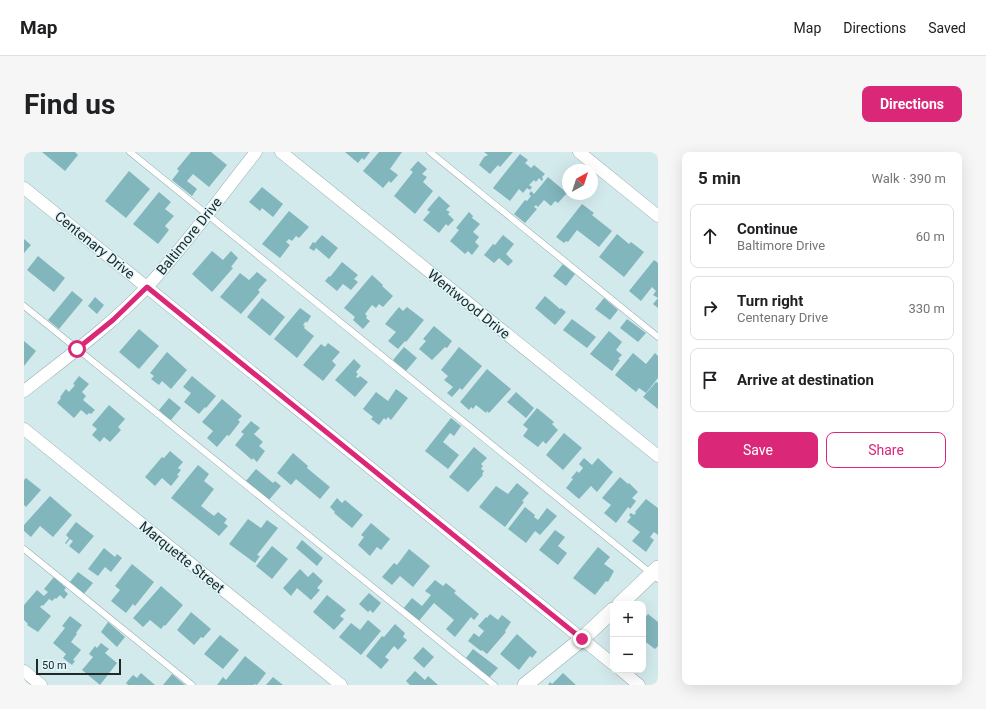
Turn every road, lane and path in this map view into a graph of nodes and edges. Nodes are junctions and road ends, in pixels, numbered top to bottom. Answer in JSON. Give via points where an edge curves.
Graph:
{"nodes":[{"id":1,"x":130,"y":152,"type":"edge"},
{"id":2,"x":256,"y":152,"type":"edge"},
{"id":3,"x":281,"y":152,"type":"edge"},
{"id":4,"x":430,"y":152,"type":"edge"},
{"id":5,"x":579,"y":152,"type":"edge"},
{"id":6,"x":24,"y":188,"type":"edge"},
{"id":7,"x":207,"y":214,"type":"junction"},
{"id":8,"x":658,"y":216,"type":"edge"},
{"id":9,"x":147,"y":287,"type":"junction"},
{"id":10,"x":24,"y":306,"type":"edge"},
{"id":11,"x":658,"y":337,"type":"edge"},
{"id":12,"x":77,"y":349,"type":"junction"},
{"id":13,"x":24,"y":391,"type":"edge"},
{"id":14,"x":24,"y":429,"type":"edge"},
{"id":15,"x":658,"y":456,"type":"edge"},
{"id":16,"x":24,"y":549,"type":"edge"},
{"id":17,"x":656,"y":574,"type":"edge"},
{"id":18,"x":624,"y":601,"type":"edge"},
{"id":19,"x":610,"y":613,"type":"edge"},
{"id":20,"x":582,"y":639,"type":"junction"},
{"id":21,"x":610,"y":662,"type":"edge"},
{"id":22,"x":24,"y":671,"type":"edge"},
{"id":23,"x":625,"y":673,"type":"edge"},
{"id":24,"x":41,"y":685,"type":"edge"},
{"id":25,"x":192,"y":685,"type":"edge"},
{"id":26,"x":341,"y":685,"type":"edge"},
{"id":27,"x":494,"y":685,"type":"edge"},
{"id":28,"x":525,"y":685,"type":"edge"},
{"id":29,"x":639,"y":685,"type":"edge"}],
"edges":[{"from":1,"to":7,"type":"lane"},
{"from":2,"to":7,"type":"street","name":"Baltimore Drive"},
{"from":3,"to":15,"type":"street","name":"Wentwood Drive"},
{"from":4,"to":11,"type":"lane"},
{"from":5,"to":8,"type":"street"},
{"from":6,"to":9,"type":"street","name":"Centenary Drive"},
{"from":7,"to":9,"type":"street","name":"Baltimore Drive"},
{"from":7,"to":17,"type":"lane"},
{"from":9,"to":12,"type":"street","name":"Baltimore Drive","via":[[113,320]]},
{"from":9,"to":20,"type":"street","name":"Centenary Drive"},
{"from":10,"to":12,"type":"lane"},
{"from":12,"to":13,"type":"street","name":"Baltimore Drive"},
{"from":12,"to":27,"type":"lane"},
{"from":14,"to":26,"type":"street","name":"Marquette Street"},
{"from":16,"to":25,"type":"lane"},
{"from":17,"to":18,"type":"street"},
{"from":19,"to":20,"type":"street"},
{"from":20,"to":21,"type":"street","name":"Centenary Drive"},
{"from":20,"to":28,"type":"street"},
{"from":22,"to":24,"type":"street"},
{"from":23,"to":29,"type":"street"}]}
